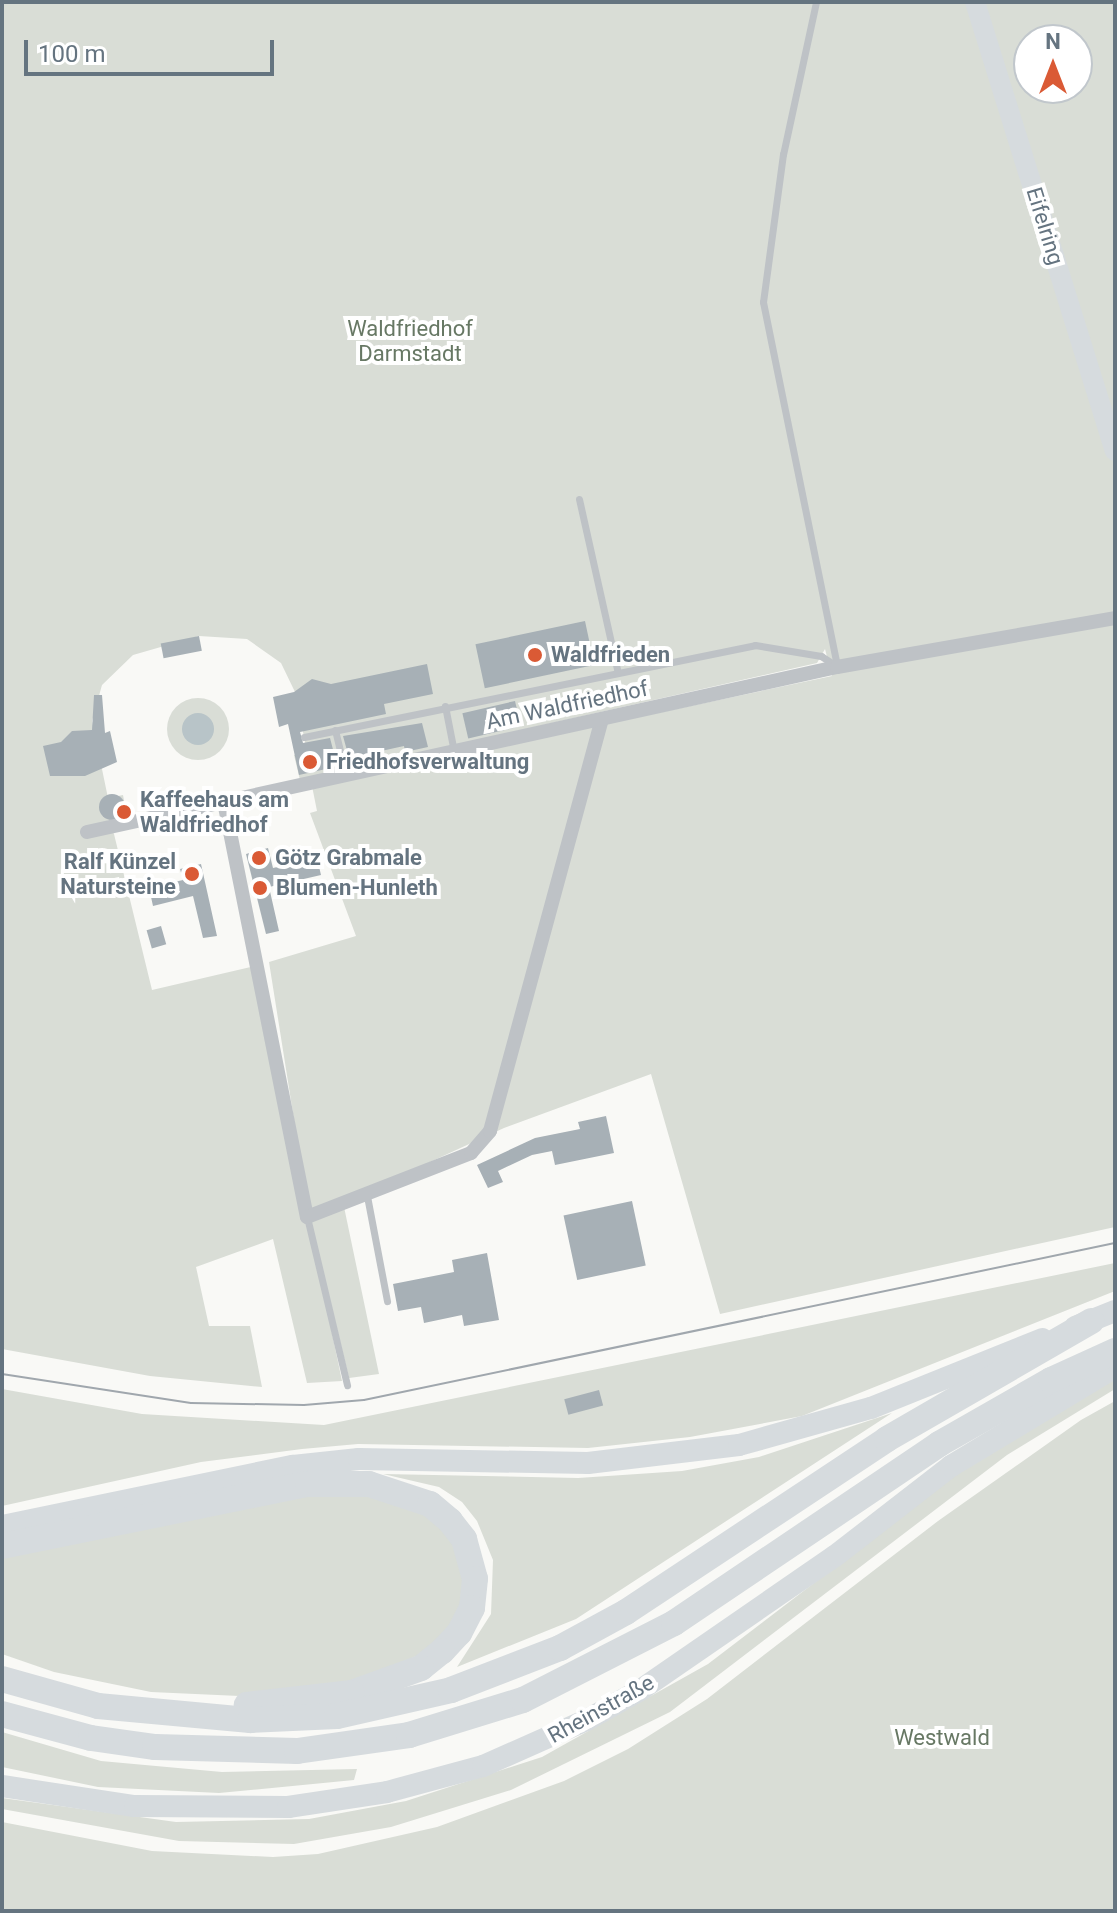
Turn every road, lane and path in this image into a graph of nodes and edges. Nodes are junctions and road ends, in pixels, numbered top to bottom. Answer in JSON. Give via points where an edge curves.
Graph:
{"nodes":[{"id":1,"x":816,"y":2,"type":"edge"},
{"id":2,"x":975,"y":2,"type":"edge"},
{"id":3,"x":1115,"y":451,"type":"edge"},
{"id":4,"x":579,"y":499,"type":"dead end"},
{"id":5,"x":1114,"y":619,"type":"edge"},
{"id":6,"x":837,"y":667,"type":"junction"},
{"id":7,"x":618,"y":673,"type":"junction"},
{"id":8,"x":445,"y":706,"type":"junction"},
{"id":9,"x":602,"y":720,"type":"junction"},
{"id":10,"x":335,"y":730,"type":"junction"},
{"id":11,"x":304,"y":737,"type":"dead end"},
{"id":12,"x":454,"y":752,"type":"junction"},
{"id":13,"x":346,"y":775,"type":"junction"},
{"id":14,"x":224,"y":802,"type":"junction"},
{"id":15,"x":87,"y":832,"type":"dead end"},
{"id":16,"x":367,"y":1196,"type":"junction"},
{"id":17,"x":307,"y":1217,"type":"junction"},
{"id":18,"x":387,"y":1301,"type":"dead end"},
{"id":19,"x":1103,"y":1316,"type":"edge"},
{"id":20,"x":1115,"y":1351,"type":"edge"},
{"id":21,"x":1115,"y":1367,"type":"edge"},
{"id":22,"x":347,"y":1385,"type":"dead end"},
{"id":23,"x":2,"y":1526,"type":"edge"},
{"id":24,"x":2,"y":1546,"type":"edge"},
{"id":25,"x":2,"y":1679,"type":"edge"},
{"id":26,"x":98,"y":1706,"type":"junction"},
{"id":27,"x":2,"y":1714,"type":"edge"},
{"id":28,"x":2,"y":1786,"type":"edge"}],
"edges":[{"from":1,"to":6,"type":"lane","via":[[783,154],[763,302]]},
{"from":2,"to":3,"type":"main road","name":"Eifelring"},
{"from":4,"to":7,"type":"lane"},
{"from":5,"to":6,"type":"street","name":"Am Waldfriedhof"},
{"from":6,"to":7,"type":"lane","via":[[821,656],[755,645]]},
{"from":6,"to":9,"type":"street","name":"Am Waldfriedhof"},
{"from":7,"to":8,"type":"lane"},
{"from":8,"to":10,"type":"lane"},
{"from":8,"to":12,"type":"lane"},
{"from":9,"to":12,"type":"street","name":"Am Waldfriedhof"},
{"from":9,"to":16,"type":"street","via":[[490,1131],[471,1153]]},
{"from":10,"to":11,"type":"lane"},
{"from":10,"to":13,"type":"lane"},
{"from":12,"to":13,"type":"street","name":"Am Waldfriedhof"},
{"from":13,"to":14,"type":"street","name":"Am Waldfriedhof"},
{"from":14,"to":15,"type":"street","name":"Am Waldfriedhof"},
{"from":14,"to":17,"type":"street"},
{"from":16,"to":17,"type":"street"},
{"from":16,"to":18,"type":"lane"},
{"from":17,"to":22,"type":"lane"},
{"from":19,"to":23,"type":"main road","via":[[871,1408],[739,1445],[588,1463],[359,1459],[293,1466]]},
{"from":19,"to":26,"type":"highway","via":[[887,1439],[626,1612],[498,1674],[400,1704],[286,1720]]},
{"from":20,"to":27,"type":"highway","via":[[1051,1380],[939,1444],[674,1623],[558,1685],[494,1710],[409,1735],[297,1751],[155,1747],[91,1738]]},
{"from":21,"to":28,"type":"main road","name":"Rheinstraße","via":[[951,1466],[835,1556],[642,1689],[483,1766],[387,1792],[288,1807],[135,1806]]},
{"from":24,"to":26,"type":"highway","via":[[266,1491],[340,1482],[369,1484],[430,1504],[464,1539],[475,1579],[472,1608],[459,1633],[421,1668],[352,1693],[263,1704]]},
{"from":25,"to":26,"type":"highway"}]}
